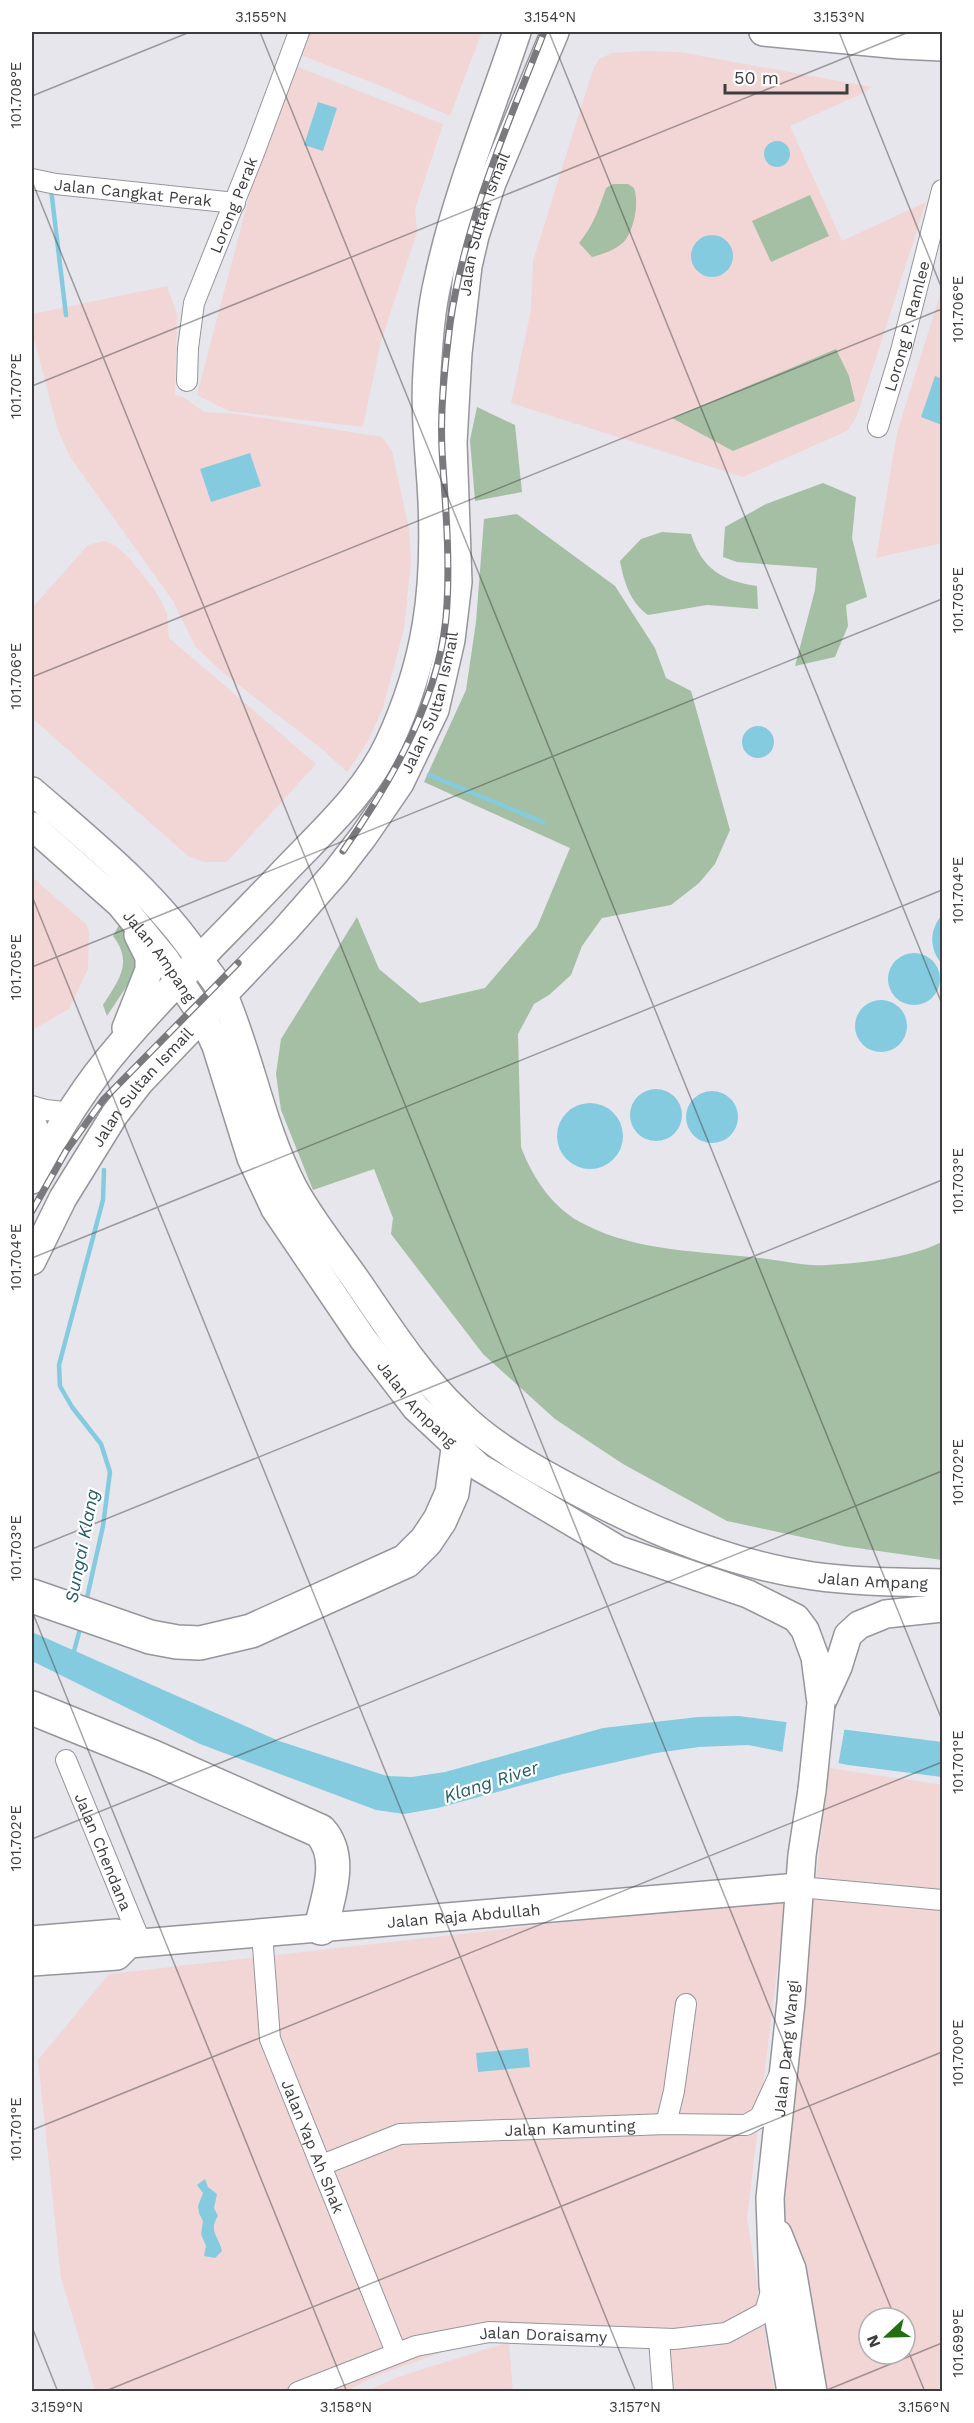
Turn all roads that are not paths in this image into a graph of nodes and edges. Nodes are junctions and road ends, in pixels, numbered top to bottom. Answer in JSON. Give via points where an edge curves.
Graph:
{"nodes":[{"id":1,"x":299,"y":32,"type":"edge"},
{"id":2,"x":517,"y":32,"type":"edge"},
{"id":3,"x":763,"y":32,"type":"edge"},
{"id":4,"x":554,"y":38,"type":"edge"},
{"id":5,"x":900,"y":38,"type":"edge"},
{"id":6,"x":942,"y":46,"type":"edge"},
{"id":7,"x":32,"y":179,"type":"edge"},
{"id":8,"x":942,"y":190,"type":"edge"},
{"id":9,"x":235,"y":203,"type":"junction"},
{"id":10,"x":187,"y":381,"type":"dead end"},
{"id":11,"x":878,"y":427,"type":"dead end"},
{"id":12,"x":32,"y":791,"type":"edge"},
{"id":13,"x":32,"y":826,"type":"edge"},
{"id":14,"x":120,"y":904,"type":"junction"},
{"id":15,"x":200,"y":960,"type":"junction"},
{"id":16,"x":178,"y":980,"type":"junction"},
{"id":17,"x":224,"y":994,"type":"junction"},
{"id":18,"x":203,"y":1017,"type":"junction"},
{"id":19,"x":119,"y":1046,"type":"junction"},
{"id":20,"x":32,"y":1106,"type":"edge"},
{"id":21,"x":32,"y":1113,"type":"edge"},
{"id":22,"x":72,"y":1113,"type":"junction"},
{"id":23,"x":34,"y":1175,"type":"edge"},
{"id":24,"x":32,"y":1261,"type":"edge"},
{"id":25,"x":458,"y":1449,"type":"junction"},
{"id":26,"x":942,"y":1583,"type":"edge"},
{"id":27,"x":32,"y":1596,"type":"edge"},
{"id":28,"x":942,"y":1608,"type":"edge"},
{"id":29,"x":822,"y":1703,"type":"junction"},
{"id":30,"x":32,"y":1708,"type":"edge"},
{"id":31,"x":66,"y":1760,"type":"dead end"},
{"id":32,"x":799,"y":1887,"type":"junction"},
{"id":33,"x":942,"y":1900,"type":"edge"},
{"id":34,"x":321,"y":1928,"type":"junction"},
{"id":35,"x":262,"y":1933,"type":"junction"},
{"id":36,"x":32,"y":1940,"type":"edge"},
{"id":37,"x":135,"y":1943,"type":"junction"},
{"id":38,"x":38,"y":1965,"type":"edge"},
{"id":39,"x":686,"y":2004,"type":"dead end"},
{"id":40,"x":785,"y":2063,"type":"junction"},
{"id":41,"x":666,"y":2124,"type":"junction"},
{"id":42,"x":322,"y":2166,"type":"junction"},
{"id":43,"x":771,"y":2216,"type":"junction"},
{"id":44,"x":773,"y":2285,"type":"junction"},
{"id":45,"x":659,"y":2340,"type":"junction"},
{"id":46,"x":396,"y":2352,"type":"junction"},
{"id":47,"x":298,"y":2391,"type":"edge"},
{"id":48,"x":663,"y":2391,"type":"edge"},
{"id":49,"x":791,"y":2391,"type":"edge"},
{"id":50,"x":813,"y":2391,"type":"edge"}],
"edges":[{"from":1,"to":9,"type":"street","name":"Lorong Perak"},
{"from":2,"to":15,"type":"street","name":"Jalan Sultan Ismail","via":[[453,220],[437,282],[426,398],[433,549],[431,592],[412,688],[387,748],[363,784]]},
{"from":3,"to":5,"type":"street"},
{"from":4,"to":17,"type":"street","name":"Jalan Sultan Ismail","via":[[492,183],[468,266],[453,443],[458,582],[451,640],[435,710],[400,783],[363,837],[296,918]]},
{"from":5,"to":6,"type":"street"},
{"from":7,"to":9,"type":"street","name":"Jalan Cangkat Perak"},
{"from":8,"to":11,"type":"street","name":"Lorong P. Ramlee"},
{"from":9,"to":10,"type":"street","name":"Lorong Perak","via":[[194,303]]},
{"from":12,"to":15,"type":"street","name":"Jalan Ampang","via":[[128,876],[186,938]]},
{"from":13,"to":14,"type":"street","name":"Jalan Ampang"},
{"from":14,"to":16,"type":"street","name":"Jalan Ampang","via":[[165,958]]},
{"from":14,"to":19,"type":"street","via":[[149,957],[149,970]]},
{"from":15,"to":16,"type":"street","name":"Jalan Sultan Ismail"},
{"from":15,"to":17,"type":"street","name":"Jalan Ampang"},
{"from":16,"to":18,"type":"street","name":"Jalan Ampang"},
{"from":16,"to":19,"type":"street","name":"Jalan Sultan Ismail"},
{"from":17,"to":18,"type":"street","name":"Jalan Sultan Ismail"},
{"from":17,"to":26,"type":"street","name":"Jalan Ampang","via":[[264,1117],[294,1190],[430,1382],[478,1430],[526,1464],[611,1510],[742,1561],[813,1576]]},
{"from":18,"to":24,"type":"street","name":"Jalan Sultan Ismail","via":[[115,1114],[63,1198]]},
{"from":18,"to":25,"type":"street","name":"Jalan Ampang","via":[[251,1158],[275,1209],[397,1386]]},
{"from":19,"to":22,"type":"street","name":"Jalan Sultan Ismail"},
{"from":20,"to":22,"type":"street"},
{"from":21,"to":23,"type":"street","via":[[41,1139]]},
{"from":22,"to":23,"type":"street","name":"Jalan Sultan Ismail"},
{"from":25,"to":27,"type":"highway","via":[[452,1493],[440,1520],[406,1561],[250,1631],[200,1643],[150,1637]]},
{"from":25,"to":29,"type":"street","name":"Jalan Ampang","via":[[484,1470],[619,1550],[748,1594],[796,1618],[805,1629],[815,1657]]},
{"from":28,"to":29,"type":"street","name":"Jalan Ampang","via":[[886,1614],[859,1625],[848,1635]]},
{"from":29,"to":32,"type":"street","name":"Jalan Dang Wangi","bridge":true},
{"from":30,"to":34,"type":"highway","via":[[320,1831],[328,1840],[333,1865]]},
{"from":31,"to":37,"type":"street","name":"Jalan Chendana"},
{"from":32,"to":33,"type":"street"},
{"from":32,"to":34,"type":"street","name":"Jalan Raja Abdullah"},
{"from":32,"to":40,"type":"street","name":"Jalan Dang Wangi"},
{"from":34,"to":35,"type":"street","name":"Jalan Raja Abdullah"},
{"from":35,"to":37,"type":"street","name":"Jalan Raja Abdullah"},
{"from":35,"to":42,"type":"street","name":"Jalan Yap Ah Shak","via":[[270,2039]]},
{"from":36,"to":37,"type":"street","name":"Jalan Raja Abdullah","via":[[116,1933]]},
{"from":37,"to":38,"type":"street","name":"Jalan Raja Abdullah","via":[[117,1956]]},
{"from":39,"to":41,"type":"street"},
{"from":40,"to":41,"type":"street","name":"Jalan Kamunting","via":[[760,2117],[746,2125]]},
{"from":40,"to":43,"type":"street","name":"Jalan Dang Wangi"},
{"from":41,"to":42,"type":"street","name":"Jalan Kamunting","via":[[400,2134]]},
{"from":42,"to":46,"type":"street","name":"Jalan Yap Ah Shak"},
{"from":43,"to":44,"type":"street","name":"Jalan Dang Wangi"},
{"from":43,"to":50,"type":"street","via":[[792,2269]]},
{"from":44,"to":45,"type":"street","name":"Jalan Doraisamy","via":[[765,2312],[736,2329]]},
{"from":44,"to":49,"type":"street","name":"Jalan Dang Wangi"},
{"from":45,"to":46,"type":"street","name":"Jalan Doraisamy","via":[[489,2332]]},
{"from":45,"to":48,"type":"street"},
{"from":46,"to":47,"type":"street","name":"Jalan Doraisamy"}]}
